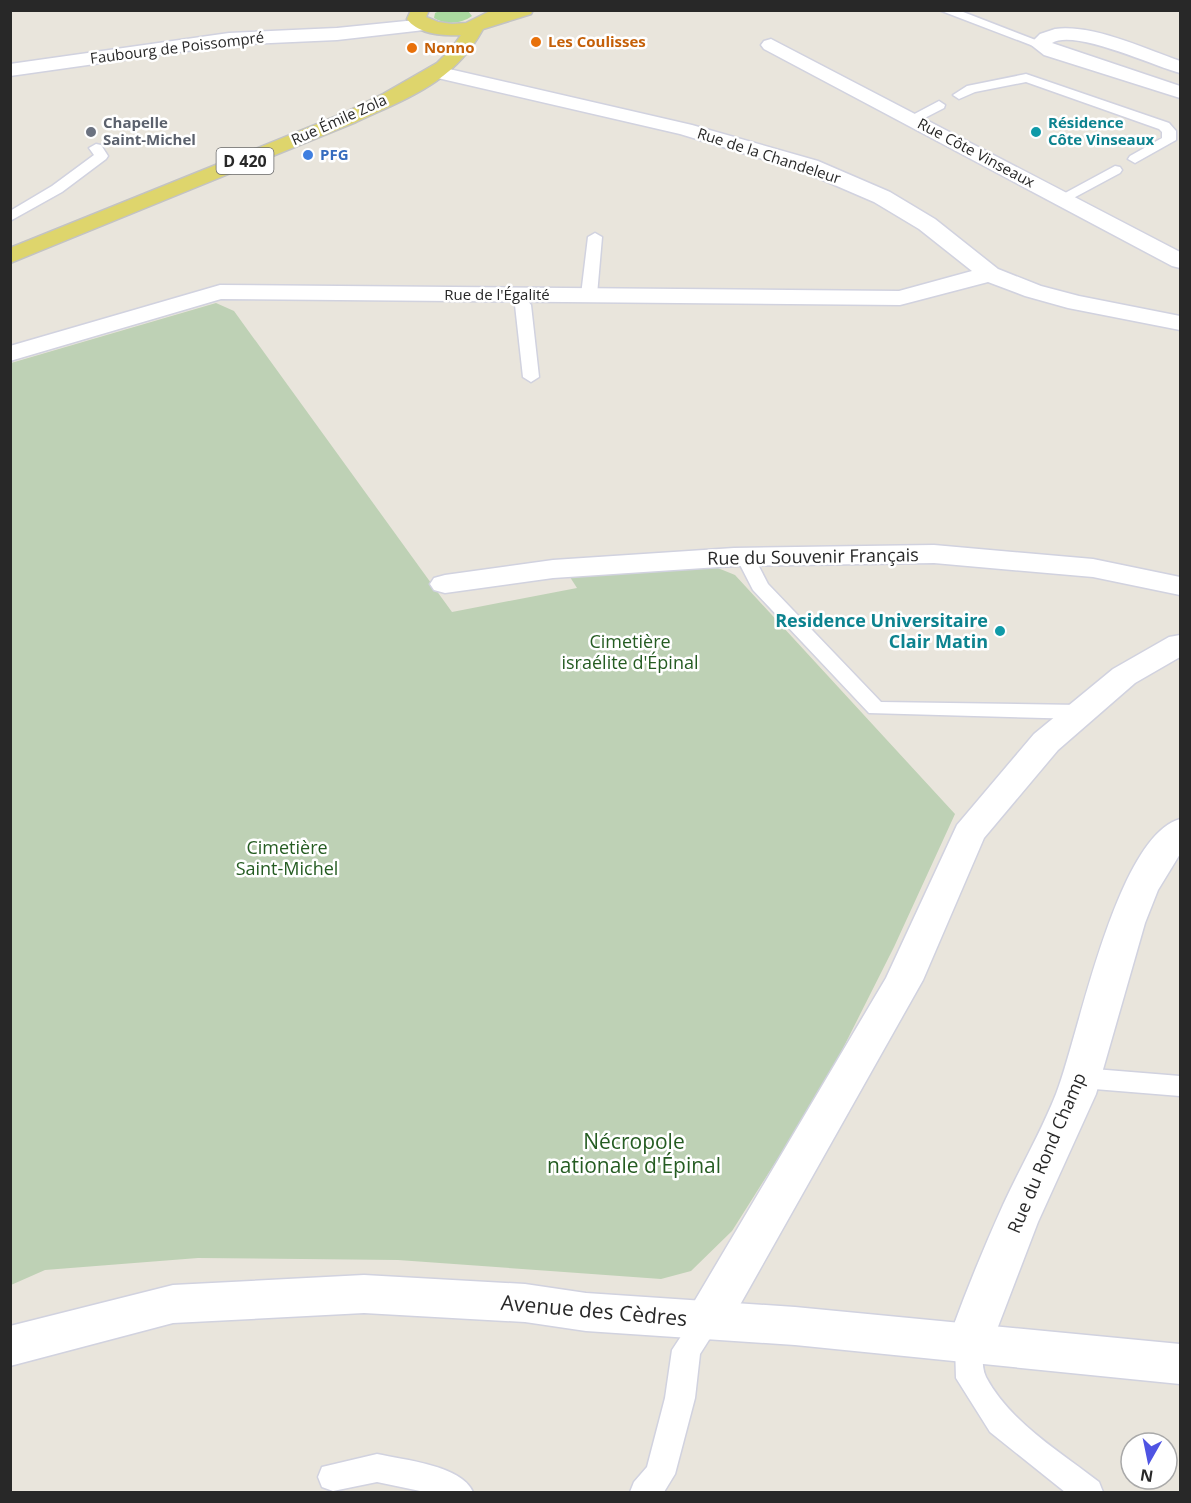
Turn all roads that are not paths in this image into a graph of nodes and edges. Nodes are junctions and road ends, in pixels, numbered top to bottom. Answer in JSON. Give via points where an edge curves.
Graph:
{"nodes":[{"id":1,"x":524,"y":10,"type":"edge"},
{"id":2,"x":945,"y":10,"type":"edge"},
{"id":3,"x":427,"y":20,"type":"edge"},
{"id":4,"x":477,"y":25,"type":"edge"},
{"id":5,"x":1040,"y":44,"type":"junction"},
{"id":6,"x":771,"y":45,"type":"dead end"},
{"id":7,"x":1180,"y":67,"type":"edge"},
{"id":8,"x":10,"y":70,"type":"edge"},
{"id":9,"x":436,"y":72,"type":"junction"},
{"id":10,"x":1180,"y":92,"type":"edge"},
{"id":11,"x":959,"y":95,"type":"dead end"},
{"id":12,"x":939,"y":105,"type":"dead end"},
{"id":13,"x":912,"y":119,"type":"junction"},
{"id":14,"x":96,"y":148,"type":"dead end"},
{"id":15,"x":1135,"y":159,"type":"dead end"},
{"id":16,"x":1115,"y":170,"type":"dead end"},
{"id":17,"x":1061,"y":198,"type":"junction"},
{"id":18,"x":10,"y":217,"type":"edge"},
{"id":19,"x":595,"y":237,"type":"dead end"},
{"id":20,"x":10,"y":256,"type":"edge"},
{"id":21,"x":1180,"y":261,"type":"edge"},
{"id":22,"x":990,"y":274,"type":"junction"},
{"id":23,"x":516,"y":295,"type":"junction"},
{"id":24,"x":589,"y":296,"type":"junction"},
{"id":25,"x":1180,"y":323,"type":"edge"},
{"id":26,"x":10,"y":354,"type":"edge"},
{"id":27,"x":531,"y":377,"type":"dead end"},
{"id":28,"x":745,"y":557,"type":"junction"},
{"id":29,"x":445,"y":584,"type":"dead end"},
{"id":30,"x":1180,"y":586,"type":"edge"},
{"id":31,"x":1180,"y":644,"type":"edge"},
{"id":32,"x":1081,"y":712,"type":"junction"},
{"id":33,"x":1180,"y":831,"type":"edge"},
{"id":34,"x":1082,"y":1078,"type":"junction"},
{"id":35,"x":1180,"y":1086,"type":"edge"},
{"id":36,"x":707,"y":1321,"type":"junction"},
{"id":37,"x":969,"y":1345,"type":"junction"},
{"id":38,"x":10,"y":1346,"type":"edge"},
{"id":39,"x":1180,"y":1364,"type":"edge"},
{"id":40,"x":333,"y":1477,"type":"dead end"},
{"id":41,"x":458,"y":1492,"type":"edge"},
{"id":42,"x":645,"y":1492,"type":"edge"},
{"id":43,"x":1088,"y":1492,"type":"edge"}],
"edges":[{"from":1,"to":4,"type":"main road"},
{"from":2,"to":5,"type":"lane"},
{"from":3,"to":4,"type":"main road"},
{"from":3,"to":8,"type":"street","name":"Faubourg de Poissompré","via":[[337,34],[229,39]]},
{"from":4,"to":9,"type":"main road","name":"Rue Émile Zola","number":"D 420","via":[[455,57]]},
{"from":5,"to":7,"type":"street","via":[[1061,34],[1087,37]]},
{"from":5,"to":10,"type":"street","via":[[1050,51]]},
{"from":6,"to":13,"type":"street","name":"Rue Côte Vinseaux"},
{"from":9,"to":20,"type":"main road","name":"Rue Émile Zola","number":"D 420","via":[[348,118]]},
{"from":9,"to":22,"type":"street","name":"Rue de la Chandeleur","via":[[685,129],[810,166],[882,197],[927,224]]},
{"from":11,"to":15,"type":"lane","via":[[1026,78],[1169,131],[1169,140]]},
{"from":12,"to":13,"type":"lane"},
{"from":13,"to":17,"type":"street","name":"Rue Côte Vinseaux"},
{"from":14,"to":18,"type":"lane","via":[[101,156]]},
{"from":16,"to":17,"type":"lane"},
{"from":17,"to":21,"type":"street","name":"Rue Côte Vinseaux"},
{"from":19,"to":24,"type":"lane"},
{"from":22,"to":24,"type":"street","name":"Rue de l'Égalité","via":[[900,298]]},
{"from":22,"to":25,"type":"street","name":"Rue de la Chandeleur","via":[[1066,300]]},
{"from":23,"to":24,"type":"street","name":"Rue de l'Égalité"},
{"from":23,"to":26,"type":"street","name":"Rue de l'Égalité","via":[[220,292]]},
{"from":23,"to":27,"type":"lane","via":[[523,305]]},
{"from":28,"to":29,"type":"street","name":"Rue du Souvenir Français","via":[[553,568]]},
{"from":28,"to":30,"type":"street","name":"Rue du Souvenir Français","via":[[946,555],[1093,568]]},
{"from":28,"to":32,"type":"lane","via":[[760,586],[876,708]]},
{"from":31,"to":32,"type":"street","via":[[1124,676]]},
{"from":32,"to":36,"type":"street","via":[[1046,742],[969,833],[904,980]]},
{"from":33,"to":34,"type":"street","name":"Rue du Rond Champ","via":[[1139,890],[1116,953]]},
{"from":34,"to":35,"type":"lane"},
{"from":34,"to":37,"type":"street","name":"Rue du Rond Champ","via":[[1023,1207]]},
{"from":36,"to":37,"type":"street","name":"Avenue des Cèdres","via":[[795,1326]]},
{"from":36,"to":38,"type":"street","name":"Avenue des Cèdres","via":[[364,1294],[173,1304]]},
{"from":36,"to":42,"type":"lane","via":[[686,1350],[680,1398],[660,1474]]},
{"from":37,"to":39,"type":"street","name":"Avenue des Cèdres"},
{"from":37,"to":43,"type":"lane","via":[[970,1377],[1000,1422]]},
{"from":40,"to":41,"type":"lane","via":[[377,1468],[437,1481]]}]}
